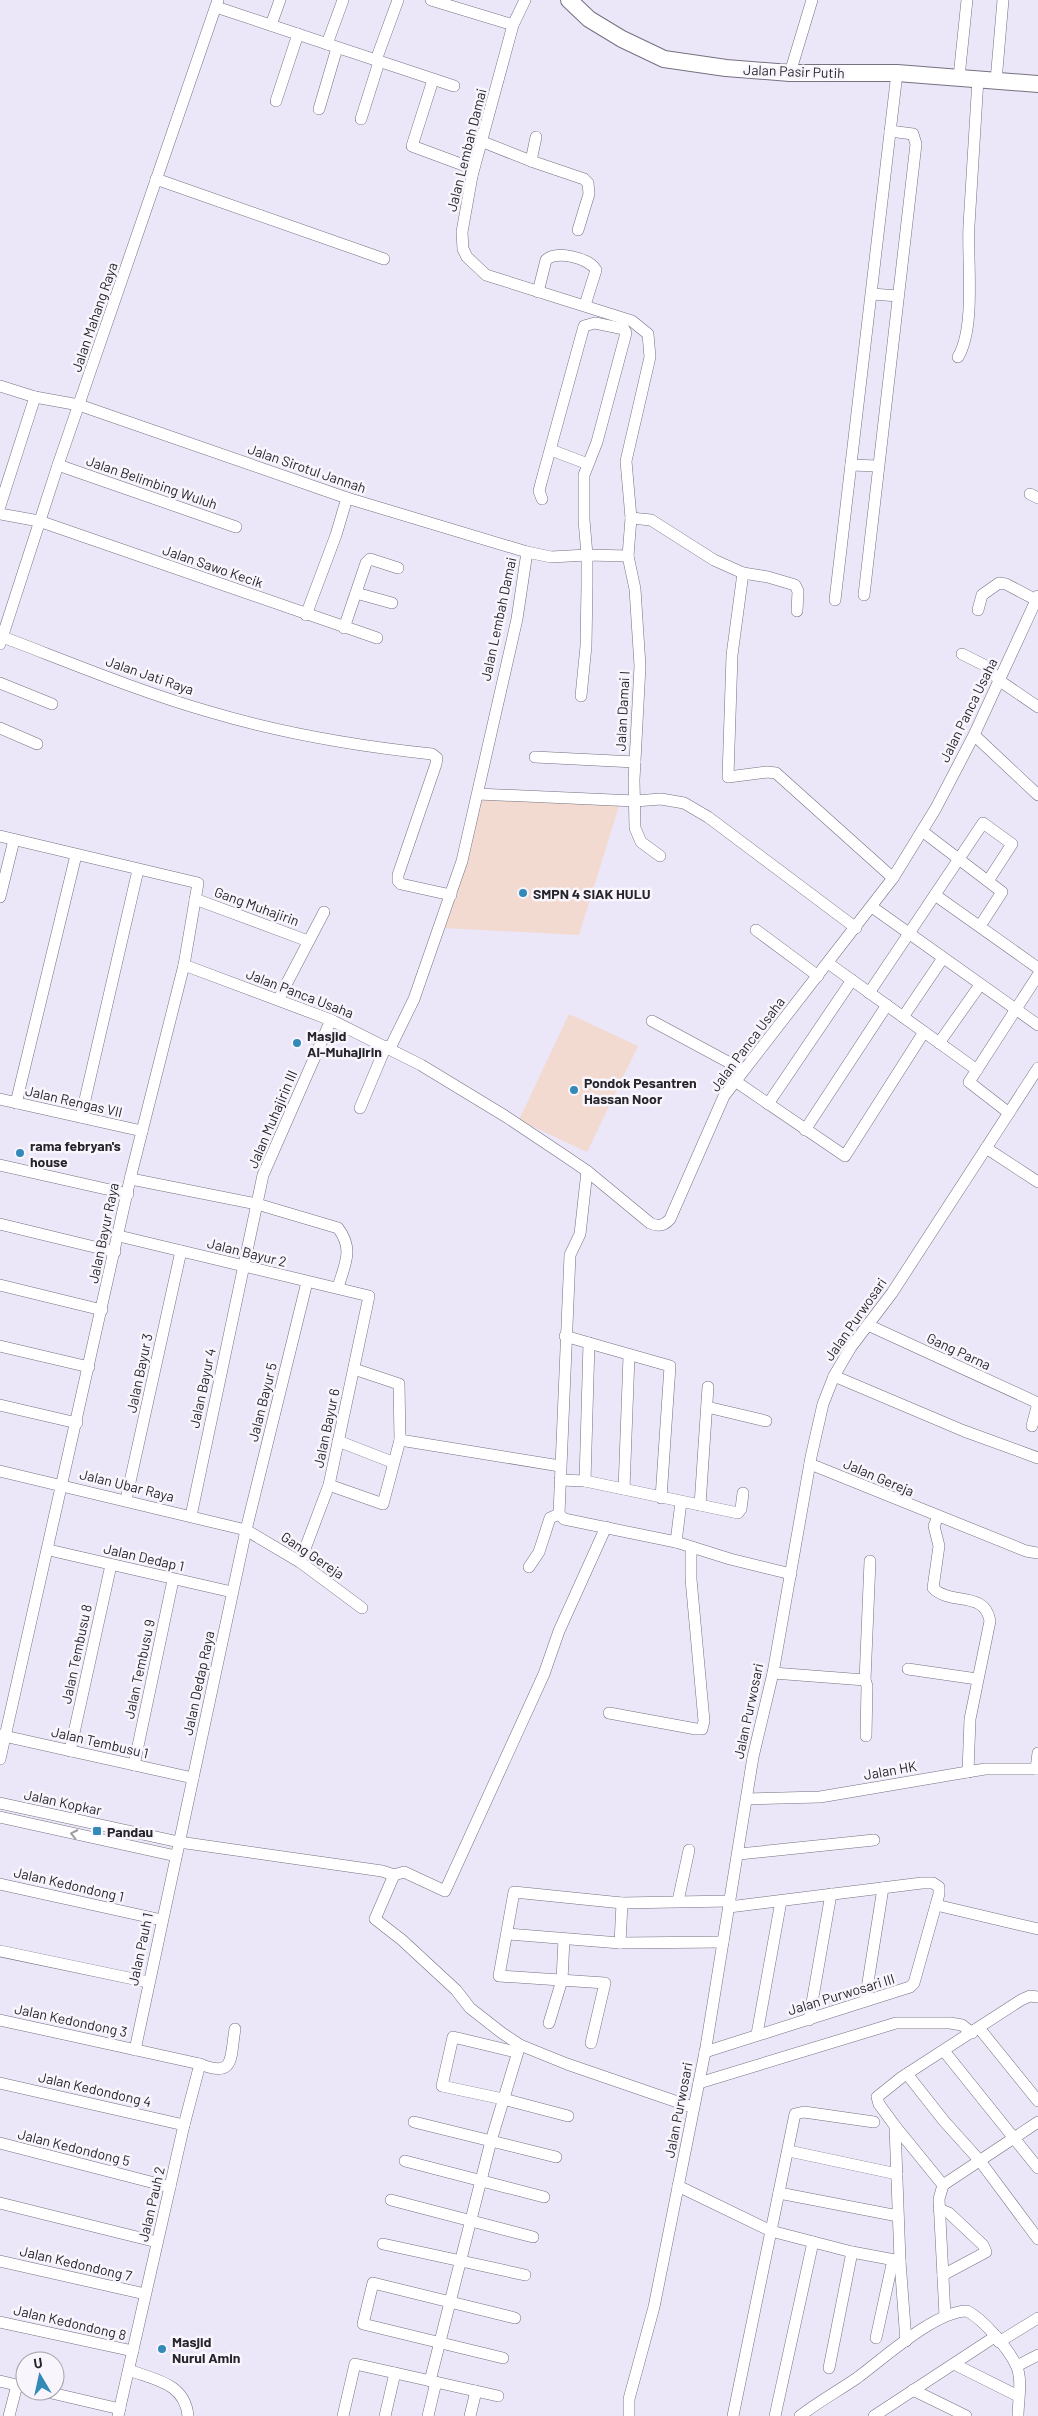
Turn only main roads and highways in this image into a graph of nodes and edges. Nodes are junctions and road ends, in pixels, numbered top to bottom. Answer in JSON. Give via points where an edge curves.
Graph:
{"nodes":[{"id":1,"x":569,"y":0,"type":"edge"},
{"id":2,"x":1038,"y":81,"type":"edge"}],
"edges":[{"from":1,"to":2,"type":"highway","name":"Jalan Pasir Putih","via":[[589,19],[622,40],[664,59],[726,68],[790,72],[897,73]]}]}
